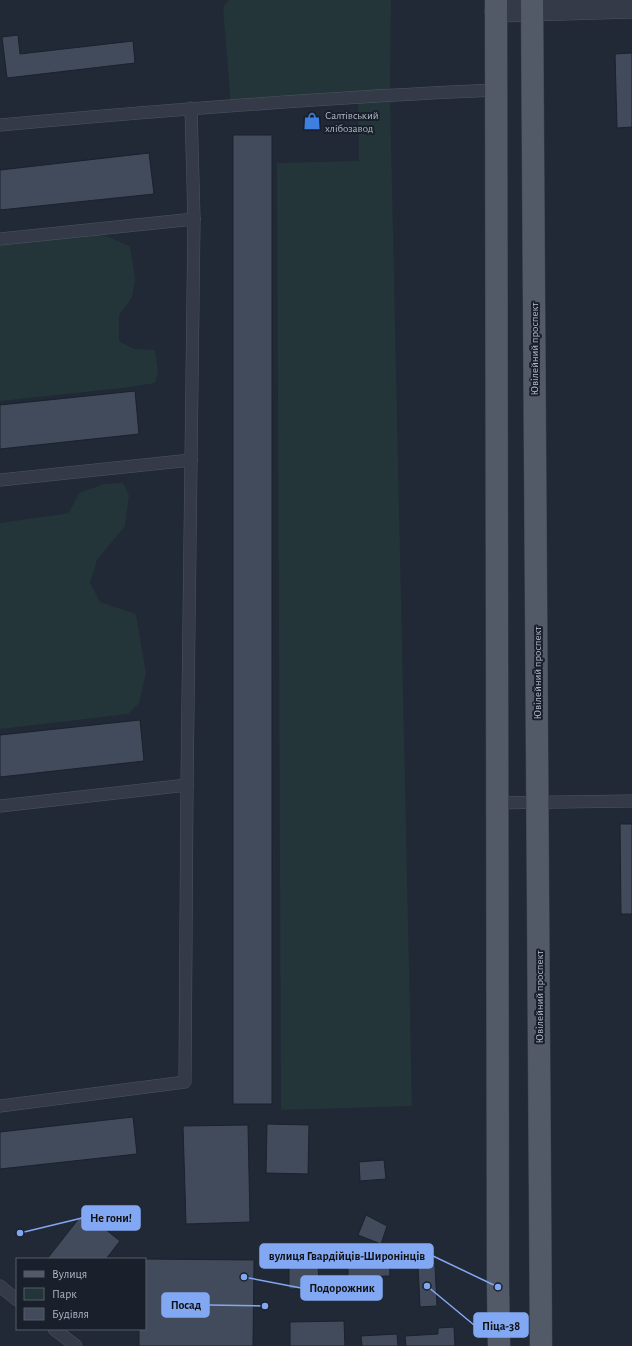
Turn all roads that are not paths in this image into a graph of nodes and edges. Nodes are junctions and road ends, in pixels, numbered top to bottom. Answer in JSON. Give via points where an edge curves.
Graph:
{"nodes":[{"id":1,"x":532,"y":5,"type":"edge"},
{"id":2,"x":496,"y":6,"type":"edge"},
{"id":3,"x":632,"y":7,"type":"edge"},
{"id":4,"x":496,"y":90,"type":"junction"},
{"id":5,"x":191,"y":108,"type":"junction"},
{"id":6,"x":0,"y":125,"type":"edge"},
{"id":7,"x":194,"y":219,"type":"junction"},
{"id":8,"x":0,"y":239,"type":"edge"},
{"id":9,"x":191,"y":460,"type":"junction"},
{"id":10,"x":0,"y":480,"type":"edge"},
{"id":11,"x":186,"y":785,"type":"junction"},
{"id":12,"x":632,"y":801,"type":"edge"},
{"id":13,"x":538,"y":802,"type":"junction"},
{"id":14,"x":497,"y":803,"type":"junction"},
{"id":15,"x":0,"y":806,"type":"edge"},
{"id":16,"x":0,"y":1106,"type":"edge"},
{"id":17,"x":0,"y":1286,"type":"edge"},
{"id":18,"x":16,"y":1299,"type":"edge"},
{"id":19,"x":55,"y":1330,"type":"edge"},
{"id":20,"x":76,"y":1346,"type":"edge"},
{"id":21,"x":499,"y":1346,"type":"edge"},
{"id":22,"x":541,"y":1346,"type":"edge"}],
"edges":[{"from":1,"to":2,"type":"street"},
{"from":1,"to":3,"type":"street"},
{"from":1,"to":13,"type":"main road","name":"Ювілейний проспект"},
{"from":2,"to":4,"type":"main road"},
{"from":4,"to":5,"type":"lane"},
{"from":4,"to":14,"type":"main road"},
{"from":5,"to":6,"type":"lane"},
{"from":5,"to":7,"type":"lane"},
{"from":7,"to":8,"type":"lane"},
{"from":7,"to":9,"type":"lane"},
{"from":9,"to":10,"type":"lane"},
{"from":9,"to":11,"type":"lane"},
{"from":11,"to":15,"type":"lane"},
{"from":11,"to":16,"type":"lane","via":[[185,1082]]},
{"from":12,"to":13,"type":"lane"},
{"from":13,"to":14,"type":"lane"},
{"from":13,"to":22,"type":"main road","name":"Ювілейний проспект"},
{"from":14,"to":21,"type":"main road"},
{"from":17,"to":18,"type":"lane"},
{"from":19,"to":20,"type":"lane"}]}
